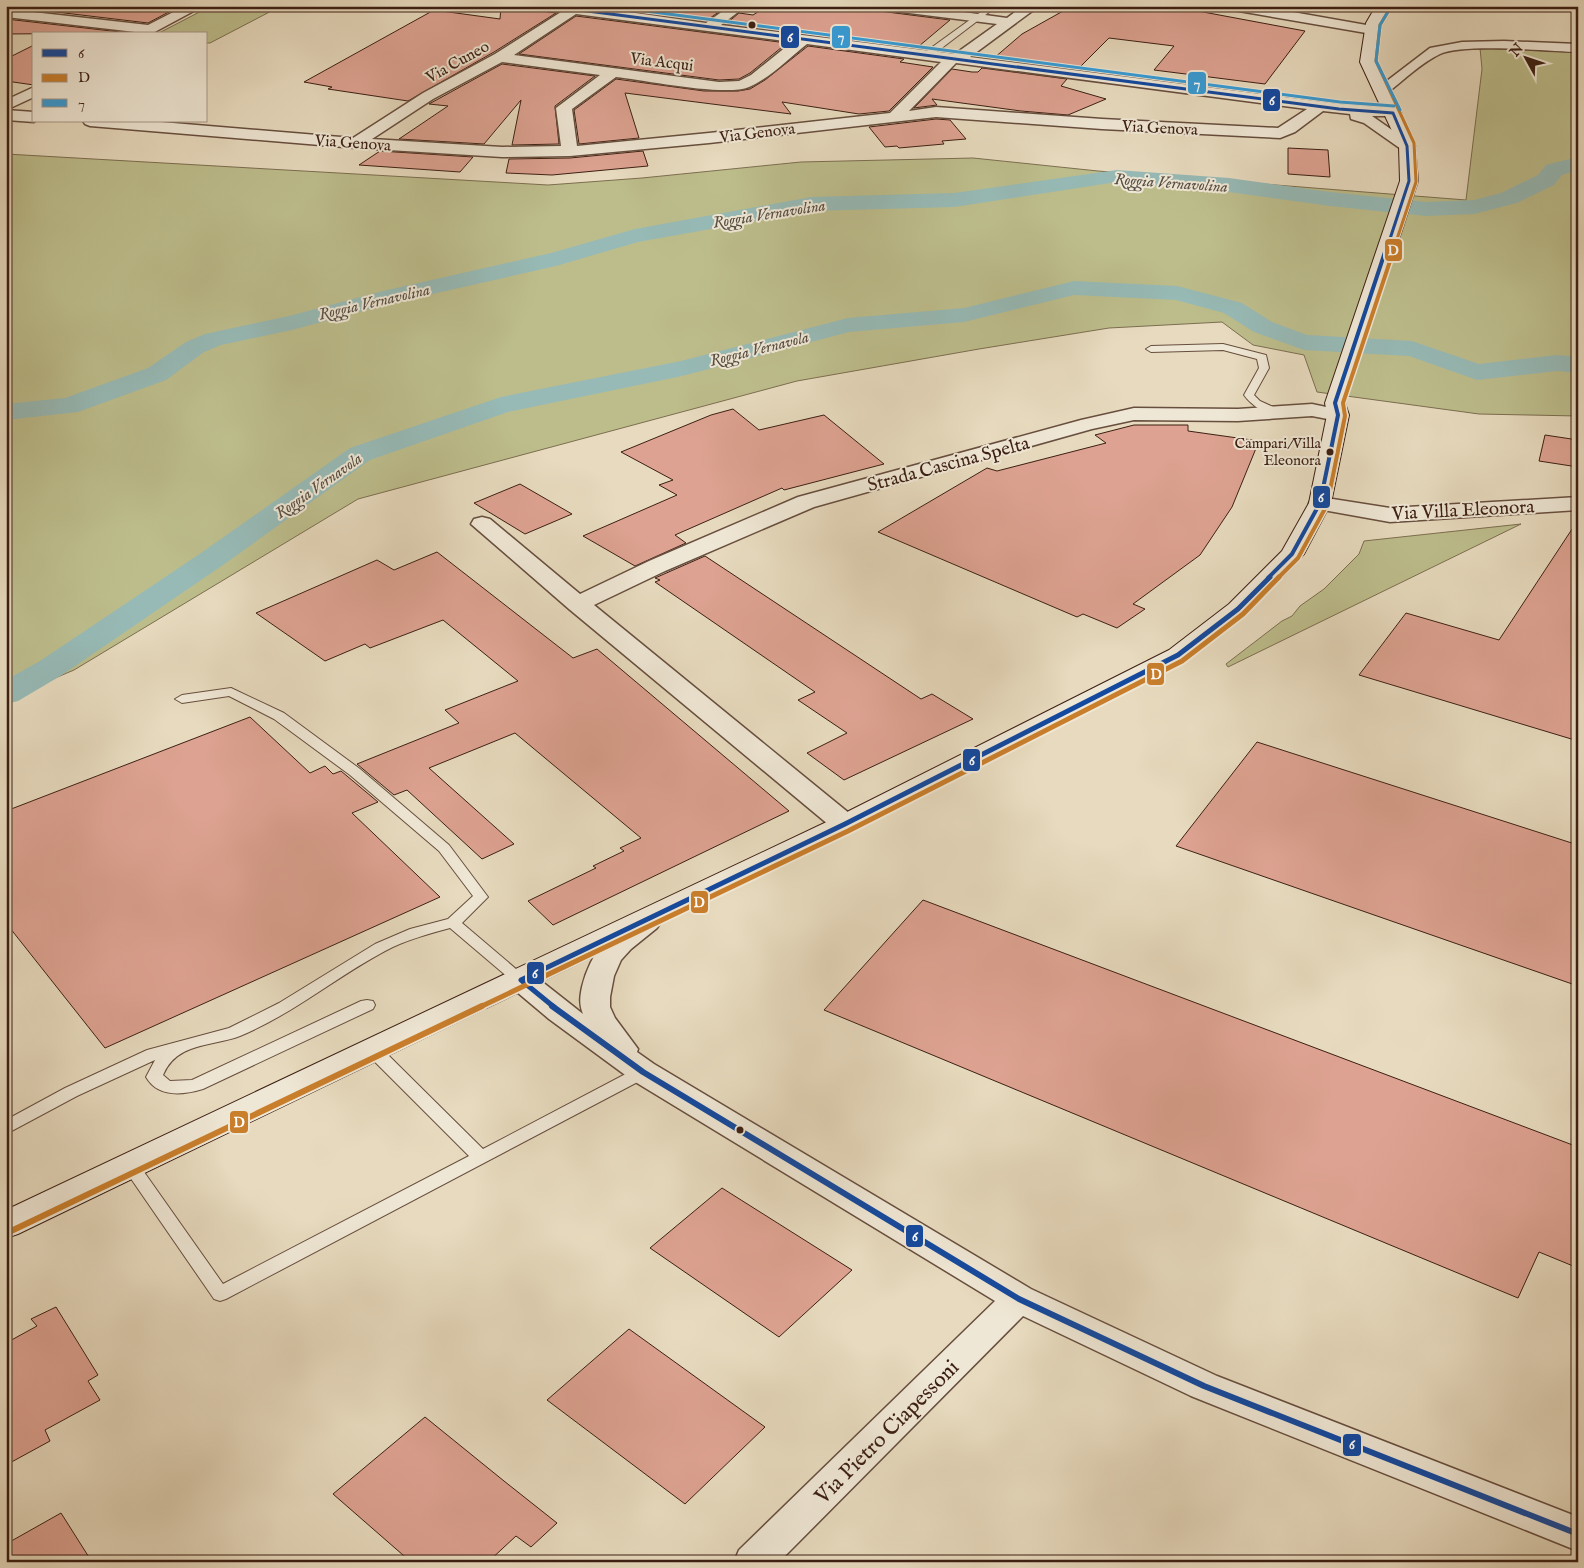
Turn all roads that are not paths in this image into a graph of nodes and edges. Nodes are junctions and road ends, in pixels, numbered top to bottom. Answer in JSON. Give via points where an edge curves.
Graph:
{"nodes":[{"id":1,"x":196,"y":6,"type":"edge"},
{"id":2,"x":547,"y":6,"type":"edge"},
{"id":3,"x":739,"y":6,"type":"edge"},
{"id":4,"x":885,"y":6,"type":"edge"},
{"id":5,"x":994,"y":6,"type":"edge"},
{"id":6,"x":1032,"y":6,"type":"edge"},
{"id":7,"x":1233,"y":6,"type":"edge"},
{"id":8,"x":1383,"y":6,"type":"edge"},
{"id":9,"x":577,"y":8,"type":"edge"},
{"id":10,"x":6,"y":13,"type":"edge"},
{"id":11,"x":978,"y":18,"type":"junction"},
{"id":12,"x":1010,"y":22,"type":"junction"},
{"id":13,"x":710,"y":26,"type":"junction"},
{"id":14,"x":1372,"y":30,"type":"junction"},
{"id":15,"x":145,"y":31,"type":"edge"},
{"id":16,"x":804,"y":39,"type":"junction"},
{"id":17,"x":1578,"y":48,"type":"edge"},
{"id":18,"x":927,"y":55,"type":"junction"},
{"id":19,"x":500,"y":57,"type":"junction"},
{"id":20,"x":956,"y":59,"type":"junction"},
{"id":21,"x":613,"y":72,"type":"junction"},
{"id":22,"x":1382,"y":90,"type":"junction"},
{"id":23,"x":32,"y":92,"type":"edge"},
{"id":24,"x":6,"y":106,"type":"edge"},
{"id":25,"x":1321,"y":106,"type":"junction"},
{"id":26,"x":1393,"y":113,"type":"junction"},
{"id":27,"x":6,"y":115,"type":"edge"},
{"id":28,"x":896,"y":116,"type":"junction"},
{"id":29,"x":32,"y":117,"type":"edge"},
{"id":30,"x":102,"y":122,"type":"edge"},
{"id":31,"x":356,"y":143,"type":"junction"},
{"id":32,"x":1407,"y":146,"type":"junction"},
{"id":33,"x":570,"y":151,"type":"junction"},
{"id":34,"x":1152,"y":349,"type":"dead end"},
{"id":35,"x":1337,"y":405,"type":"junction"},
{"id":36,"x":1278,"y":412,"type":"junction"},
{"id":37,"x":1320,"y":502,"type":"junction"},
{"id":38,"x":1578,"y":503,"type":"edge"},
{"id":39,"x":482,"y":524,"type":"dead end"},
{"id":40,"x":577,"y":604,"type":"junction"},
{"id":41,"x":182,"y":699,"type":"dead end"},
{"id":42,"x":845,"y":824,"type":"junction"},
{"id":43,"x":655,"y":916,"type":"junction"},
{"id":44,"x":453,"y":923,"type":"junction"},
{"id":45,"x":520,"y":980,"type":"junction"},
{"id":46,"x":367,"y":1004,"type":"dead end"},
{"id":47,"x":177,"y":1048,"type":"junction"},
{"id":48,"x":373,"y":1050,"type":"junction"},
{"id":49,"x":643,"y":1072,"type":"junction"},
{"id":50,"x":6,"y":1128,"type":"edge"},
{"id":51,"x":481,"y":1157,"type":"junction"},
{"id":52,"x":131,"y":1166,"type":"junction"},
{"id":53,"x":6,"y":1225,"type":"edge"},
{"id":54,"x":1018,"y":1299,"type":"junction"},
{"id":55,"x":1573,"y":1529,"type":"edge"},
{"id":56,"x":753,"y":1562,"type":"edge"}],
"edges":[{"from":1,"to":15,"type":"street"},
{"from":2,"to":9,"type":"street"},
{"from":3,"to":13,"type":"street"},
{"from":4,"to":11,"type":"street"},
{"from":5,"to":11,"type":"lane"},
{"from":6,"to":12,"type":"street"},
{"from":7,"to":14,"type":"street"},
{"from":8,"to":14,"type":"street"},
{"from":9,"to":13,"type":"street"},
{"from":9,"to":19,"type":"street","name":"Via Cuneo"},
{"from":10,"to":15,"type":"street"},
{"from":11,"to":12,"type":"street"},
{"from":11,"to":18,"type":"lane"},
{"from":12,"to":20,"type":"street"},
{"from":13,"to":16,"type":"street"},
{"from":14,"to":22,"type":"street","via":[[1368,62]]},
{"from":16,"to":18,"type":"street"},
{"from":16,"to":21,"type":"street","name":"Via Acqui","via":[[756,78],[742,85],[719,86]]},
{"from":17,"to":22,"type":"street","via":[[1482,46],[1437,50]]},
{"from":18,"to":20,"type":"street"},
{"from":19,"to":21,"type":"street","name":"Via Acqui"},
{"from":19,"to":31,"type":"street","name":"Via Cuneo","via":[[428,96]]},
{"from":20,"to":25,"type":"street"},
{"from":20,"to":28,"type":"street"},
{"from":21,"to":33,"type":"street","via":[[564,108]]},
{"from":22,"to":26,"type":"street"},
{"from":23,"to":24,"type":"street"},
{"from":25,"to":26,"type":"street"},
{"from":25,"to":28,"type":"street","name":"Via Genova","via":[[1280,133],[936,112]]},
{"from":25,"to":32,"type":"street","via":[[1369,120]]},
{"from":26,"to":32,"type":"street"},
{"from":27,"to":29,"type":"street"},
{"from":28,"to":33,"type":"street","name":"Via Genova"},
{"from":30,"to":31,"type":"street","name":"Via Genova"},
{"from":31,"to":33,"type":"street","name":"Via Genova","via":[[502,152]]},
{"from":32,"to":35,"type":"street","via":[[1409,181]]},
{"from":34,"to":36,"type":"lane","via":[[1223,347],[1262,356],[1264,368],[1249,395]]},
{"from":35,"to":36,"type":"street","name":"Strada Cascina Spelta"},
{"from":35,"to":37,"type":"street"},
{"from":36,"to":40,"type":"street","name":"Strada Cascina Spelta","via":[[1134,414],[1069,429],[806,502]]},
{"from":37,"to":38,"type":"street","name":"Via Villa Eleonora","via":[[1390,514]]},
{"from":37,"to":42,"type":"street","via":[[1292,554],[1238,610],[1178,655]]},
{"from":39,"to":40,"type":"street"},
{"from":40,"to":42,"type":"street"},
{"from":41,"to":44,"type":"lane","via":[[231,692],[279,716],[355,772],[444,848],[481,897]]},
{"from":42,"to":43,"type":"street"},
{"from":43,"to":45,"type":"street"},
{"from":43,"to":49,"type":"street","via":[[621,940],[603,962],[594,1005],[609,1034]]},
{"from":44,"to":45,"type":"lane"},
{"from":44,"to":47,"type":"lane","via":[[415,932],[380,947],[285,1007],[234,1032]]},
{"from":45,"to":48,"type":"street"},
{"from":45,"to":49,"type":"street"},
{"from":46,"to":47,"type":"lane","via":[[223,1074],[184,1088],[166,1087],[154,1077],[166,1056]]},
{"from":47,"to":50,"type":"lane","via":[[153,1054],[71,1092]]},
{"from":48,"to":51,"type":"lane"},
{"from":48,"to":52,"type":"street"},
{"from":49,"to":51,"type":"lane"},
{"from":49,"to":54,"type":"street"},
{"from":51,"to":52,"type":"lane","via":[[220,1294]]},
{"from":52,"to":53,"type":"street"},
{"from":54,"to":55,"type":"street","via":[[1204,1386]]},
{"from":54,"to":56,"type":"street","name":"Via Pietro Ciapessoni"}]}
